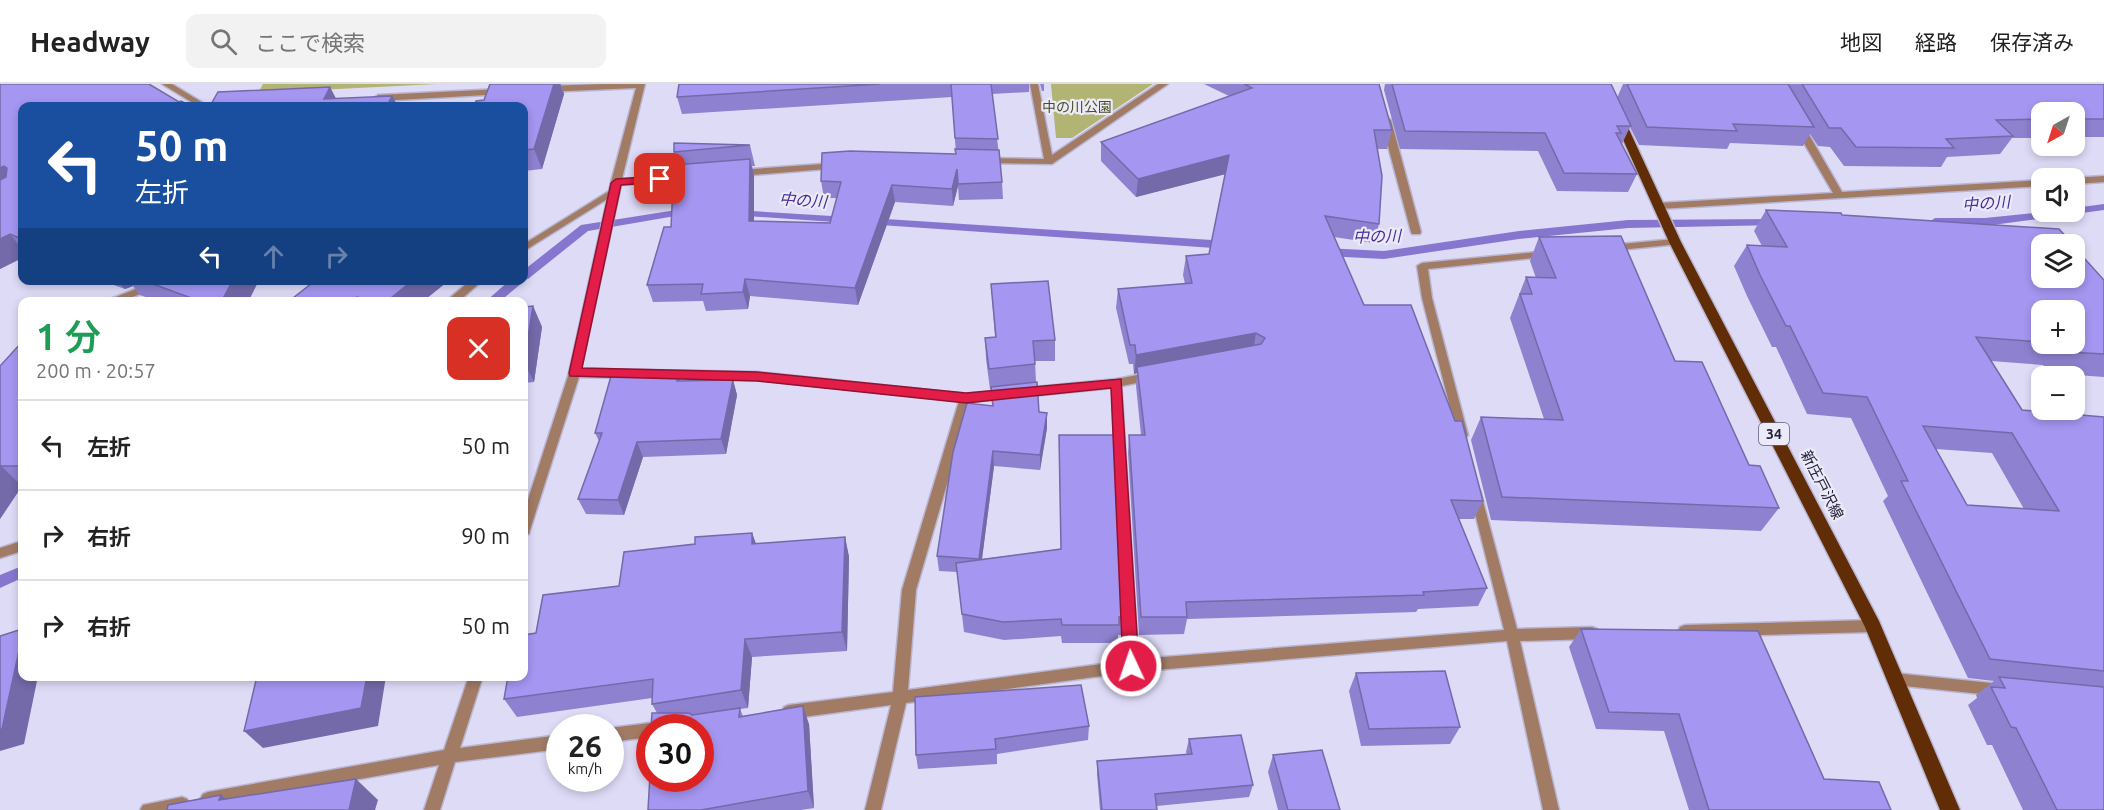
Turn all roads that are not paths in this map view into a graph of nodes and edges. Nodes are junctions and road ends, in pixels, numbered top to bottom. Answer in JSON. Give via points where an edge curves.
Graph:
{"nodes":[{"id":1,"x":166,"y":84,"type":"edge"},
{"id":2,"x":640,"y":84,"type":"edge"},
{"id":3,"x":1034,"y":84,"type":"edge"},
{"id":4,"x":1164,"y":84,"type":"edge"},
{"id":5,"x":1603,"y":84,"type":"edge"},
{"id":6,"x":534,"y":90,"type":"edge"},
{"id":7,"x":511,"y":91,"type":"edge"},
{"id":8,"x":369,"y":99,"type":"edge"},
{"id":9,"x":197,"y":102,"type":"edge"},
{"id":10,"x":1383,"y":107,"type":"edge"},
{"id":11,"x":1792,"y":114,"type":"edge"},
{"id":12,"x":978,"y":161,"type":"edge"},
{"id":13,"x":1049,"y":162,"type":"junction"},
{"id":14,"x":843,"y":165,"type":"edge"},
{"id":15,"x":730,"y":174,"type":"edge"},
{"id":16,"x":696,"y":176,"type":"edge"},
{"id":17,"x":2104,"y":179,"type":"edge"},
{"id":18,"x":2085,"y":180,"type":"edge"},
{"id":19,"x":2031,"y":184,"type":"edge"},
{"id":20,"x":615,"y":187,"type":"junction"},
{"id":21,"x":1839,"y":195,"type":"junction"},
{"id":22,"x":1659,"y":206,"type":"junction"},
{"id":23,"x":1416,"y":232,"type":"dead end"},
{"id":24,"x":1675,"y":242,"type":"junction"},
{"id":25,"x":528,"y":245,"type":"edge"},
{"id":26,"x":1594,"y":250,"type":"edge"},
{"id":27,"x":1560,"y":253,"type":"edge"},
{"id":28,"x":158,"y":285,"type":"edge"},
{"id":29,"x":472,"y":285,"type":"edge"},
{"id":30,"x":120,"y":297,"type":"edge"},
{"id":31,"x":456,"y":297,"type":"edge"},
{"id":32,"x":575,"y":373,"type":"junction"},
{"id":33,"x":1162,"y":375,"type":"edge"},
{"id":34,"x":1117,"y":383,"type":"junction"},
{"id":35,"x":966,"y":398,"type":"junction"},
{"id":36,"x":1465,"y":449,"type":"edge"},
{"id":37,"x":1474,"y":484,"type":"edge"},
{"id":38,"x":528,"y":518,"type":"edge"},
{"id":39,"x":18,"y":547,"type":"edge"},
{"id":40,"x":0,"y":553,"type":"edge"},
{"id":41,"x":1872,"y":626,"type":"junction"},
{"id":42,"x":1675,"y":631,"type":"edge"},
{"id":43,"x":1605,"y":633,"type":"edge"},
{"id":44,"x":1512,"y":635,"type":"junction"},
{"id":45,"x":1131,"y":666,"type":"junction"},
{"id":46,"x":1894,"y":680,"type":"junction"},
{"id":47,"x":474,"y":681,"type":"edge"},
{"id":48,"x":2011,"y":691,"type":"edge"},
{"id":49,"x":900,"y":697,"type":"junction"},
{"id":50,"x":772,"y":714,"type":"edge"},
{"id":51,"x":546,"y":744,"type":"edge"},
{"id":52,"x":450,"y":756,"type":"junction"},
{"id":53,"x":148,"y":810,"type":"edge"},
{"id":54,"x":432,"y":810,"type":"edge"},
{"id":55,"x":873,"y":810,"type":"edge"},
{"id":56,"x":1551,"y":810,"type":"edge"},
{"id":57,"x":1950,"y":810,"type":"edge"}],
"edges":[{"from":1,"to":9,"type":"street"},
{"from":2,"to":6,"type":"street"},
{"from":2,"to":20,"type":"street"},
{"from":3,"to":13,"type":"street"},
{"from":4,"to":13,"type":"street"},
{"from":5,"to":22,"type":"main road","name":"新庄戸沢線","number":"34"},
{"from":7,"to":8,"type":"street"},
{"from":10,"to":23,"type":"street"},
{"from":11,"to":21,"type":"street"},
{"from":12,"to":13,"type":"street"},
{"from":14,"to":15,"type":"street"},
{"from":16,"to":20,"type":"street"},
{"from":17,"to":18,"type":"street"},
{"from":19,"to":21,"type":"street"},
{"from":20,"to":25,"type":"street"},
{"from":20,"to":32,"type":"street"},
{"from":21,"to":22,"type":"street"},
{"from":22,"to":24,"type":"main road","name":"新庄戸沢線","number":"34"},
{"from":24,"to":26,"type":"street"},
{"from":24,"to":41,"type":"main road","name":"新庄戸沢線","number":"34"},
{"from":27,"to":36,"type":"street","via":[[1422,266]]},
{"from":28,"to":30,"type":"street"},
{"from":29,"to":31,"type":"street"},
{"from":32,"to":35,"type":"street","via":[[757,376]]},
{"from":32,"to":38,"type":"street"},
{"from":33,"to":34,"type":"street"},
{"from":34,"to":35,"type":"street"},
{"from":34,"to":45,"type":"street"},
{"from":35,"to":49,"type":"street","via":[[909,590]]},
{"from":37,"to":44,"type":"street"},
{"from":39,"to":40,"type":"street"},
{"from":41,"to":42,"type":"street"},
{"from":41,"to":46,"type":"main road","name":"新庄戸沢線","number":"34"},
{"from":43,"to":44,"type":"street"},
{"from":44,"to":45,"type":"street"},
{"from":44,"to":56,"type":"street"},
{"from":45,"to":49,"type":"street"},
{"from":46,"to":48,"type":"street"},
{"from":46,"to":57,"type":"main road","name":"新庄戸沢線","number":"34"},
{"from":47,"to":52,"type":"street"},
{"from":49,"to":50,"type":"street"},
{"from":49,"to":55,"type":"street"},
{"from":51,"to":52,"type":"street"},
{"from":52,"to":53,"type":"street"},
{"from":52,"to":54,"type":"street"}]}
